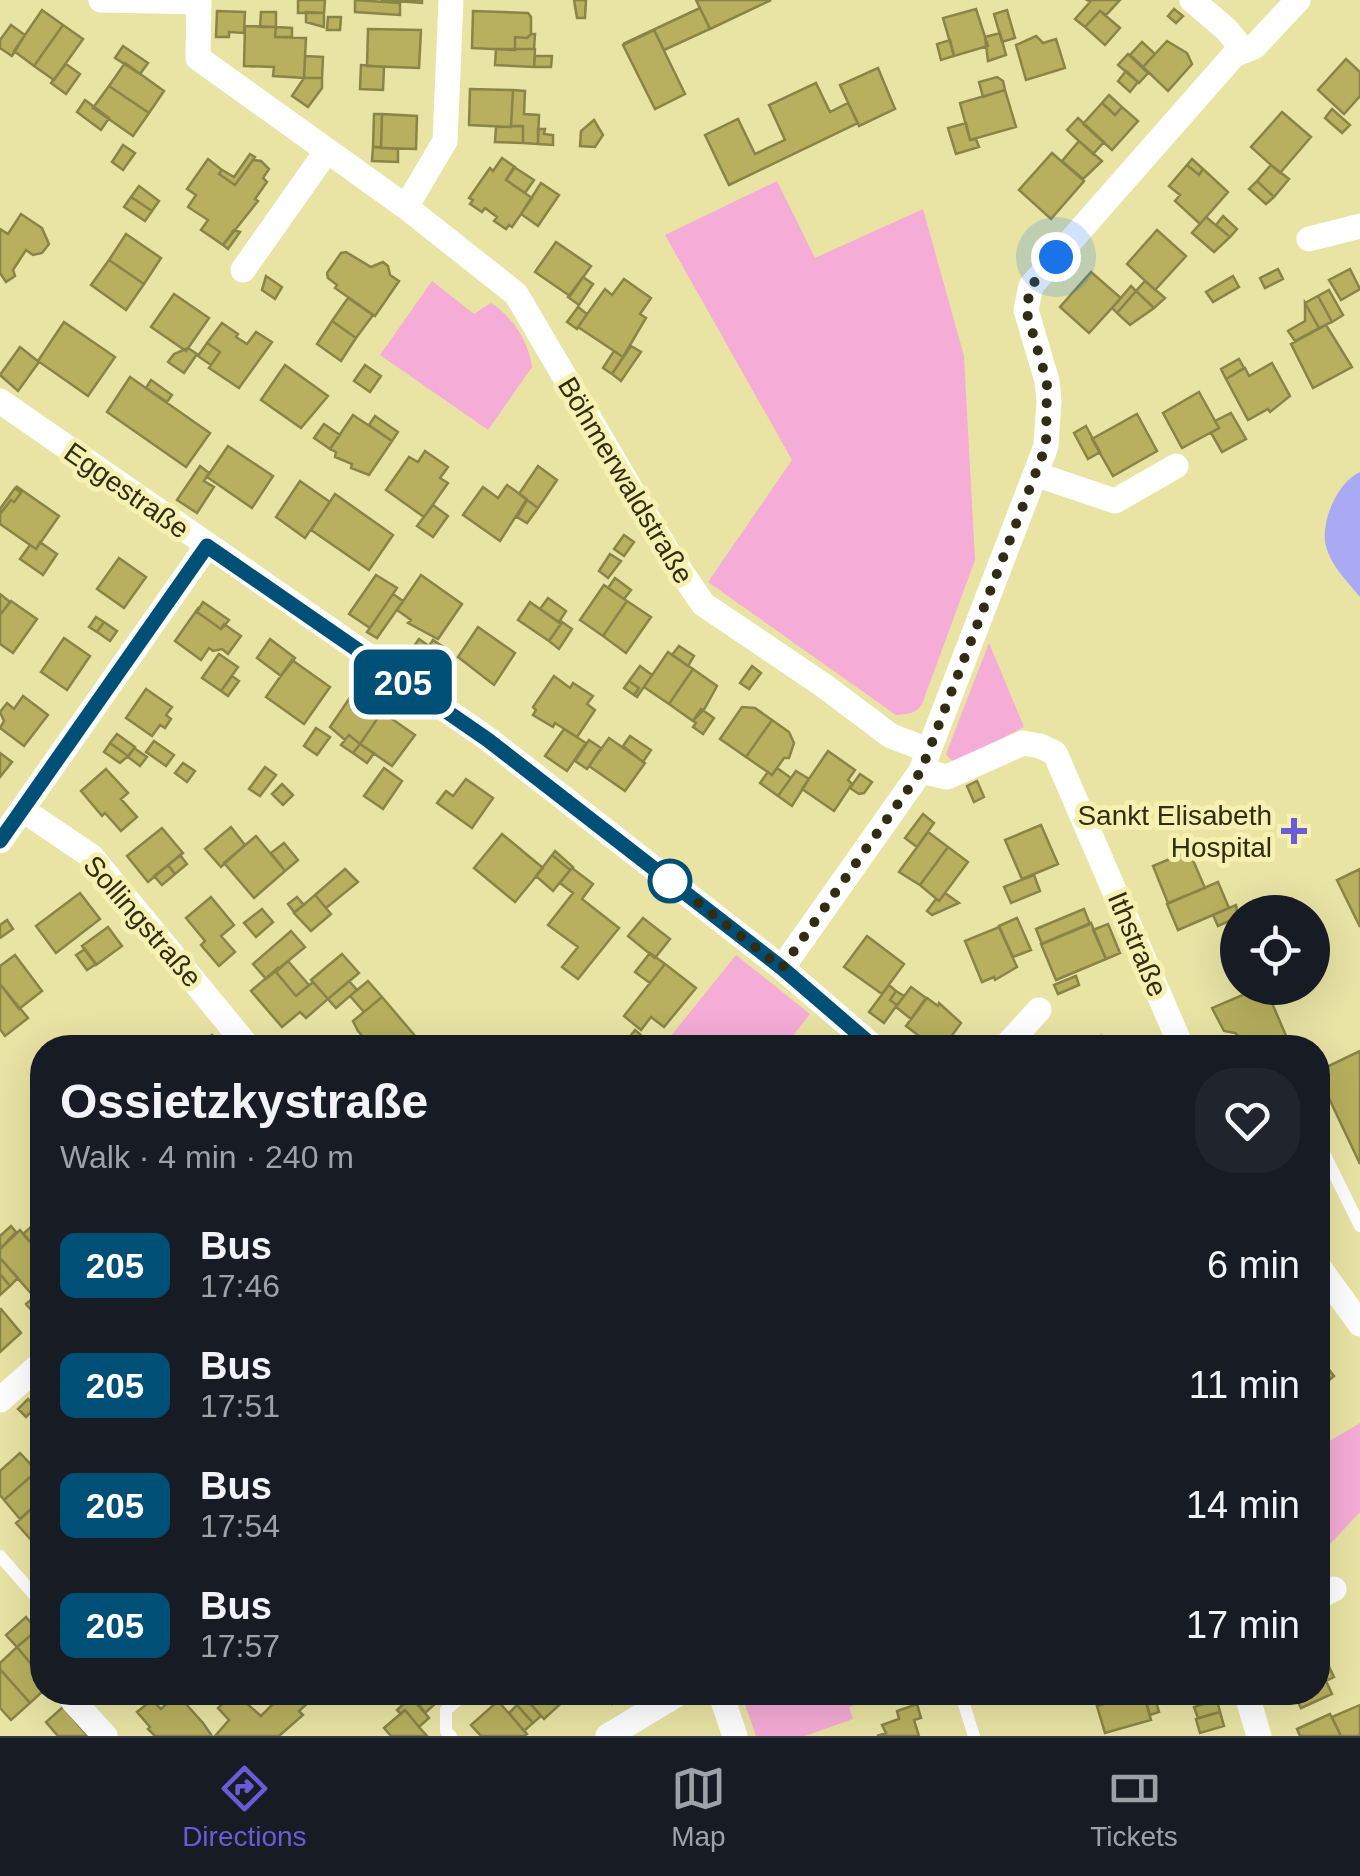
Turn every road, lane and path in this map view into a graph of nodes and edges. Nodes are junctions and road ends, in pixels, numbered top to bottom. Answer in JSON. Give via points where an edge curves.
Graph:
{"nodes":[{"id":1,"x":101,"y":0,"type":"edge"},
{"id":2,"x":451,"y":0,"type":"edge"},
{"id":3,"x":1192,"y":0,"type":"edge"},
{"id":4,"x":1298,"y":0,"type":"edge"},
{"id":5,"x":199,"y":1,"type":"edge"},
{"id":6,"x":1244,"y":51,"type":"junction"},
{"id":7,"x":326,"y":152,"type":"junction"},
{"id":8,"x":406,"y":207,"type":"junction"},
{"id":9,"x":1360,"y":226,"type":"edge"},
{"id":10,"x":1309,"y":239,"type":"dead end"},
{"id":11,"x":243,"y":270,"type":"dead end"},
{"id":12,"x":0,"y":401,"type":"edge"},
{"id":13,"x":1176,"y":466,"type":"dead end"},
{"id":14,"x":1035,"y":474,"type":"junction"},
{"id":15,"x":207,"y":546,"type":"junction"},
{"id":16,"x":924,"y":761,"type":"junction"},
{"id":17,"x":23,"y":810,"type":"junction"},
{"id":18,"x":0,"y":841,"type":"edge"},
{"id":19,"x":782,"y":968,"type":"junction"},
{"id":20,"x":1039,"y":1010,"type":"dead end"},
{"id":21,"x":238,"y":1035,"type":"edge"},
{"id":22,"x":860,"y":1035,"type":"edge"},
{"id":23,"x":1016,"y":1035,"type":"edge"},
{"id":24,"x":1176,"y":1035,"type":"edge"},
{"id":25,"x":1330,"y":1165,"type":"edge"},
{"id":26,"x":1360,"y":1226,"type":"edge"},
{"id":27,"x":1330,"y":1283,"type":"edge"},
{"id":28,"x":1360,"y":1324,"type":"edge"},
{"id":29,"x":30,"y":1374,"type":"edge"},
{"id":30,"x":0,"y":1400,"type":"edge"},
{"id":31,"x":0,"y":1556,"type":"edge"},
{"id":32,"x":30,"y":1590,"type":"edge"},
{"id":33,"x":84,"y":1705,"type":"edge"},
{"id":34,"x":452,"y":1705,"type":"edge"},
{"id":35,"x":659,"y":1705,"type":"edge"},
{"id":36,"x":724,"y":1705,"type":"edge"},
{"id":37,"x":964,"y":1705,"type":"edge"},
{"id":38,"x":1250,"y":1705,"type":"edge"},
{"id":39,"x":105,"y":1736,"type":"edge"},
{"id":40,"x":451,"y":1736,"type":"edge"},
{"id":41,"x":608,"y":1736,"type":"edge"},
{"id":42,"x":734,"y":1736,"type":"edge"},
{"id":43,"x":974,"y":1736,"type":"edge"},
{"id":44,"x":1258,"y":1736,"type":"edge"}],
"edges":[{"from":1,"to":5,"type":"street","name":"Böhmerwaldstraße"},
{"from":2,"to":8,"type":"street","via":[[445,141]]},
{"from":3,"to":6,"type":"street"},
{"from":4,"to":6,"type":"street"},
{"from":5,"to":7,"type":"street","name":"Böhmerwaldstraße","via":[[198,58]]},
{"from":6,"to":14,"type":"street","via":[[1031,286],[1026,310],[1049,402],[1046,446]]},
{"from":7,"to":8,"type":"street","name":"Böhmerwaldstraße"},
{"from":7,"to":11,"type":"street"},
{"from":8,"to":16,"type":"street","name":"Böhmerwaldstraße","via":[[516,294],[704,604]]},
{"from":9,"to":10,"type":"street"},
{"from":12,"to":15,"type":"street","name":"Eggestraße"},
{"from":13,"to":14,"type":"street","via":[[1114,501]]},
{"from":14,"to":16,"type":"street"},
{"from":15,"to":17,"type":"street"},
{"from":15,"to":19,"type":"street","name":"Eggestraße","via":[[488,740]]},
{"from":16,"to":19,"type":"street"},
{"from":16,"to":24,"type":"street","name":"Ithstraße","via":[[947,777],[1023,743],[1055,753]]},
{"from":17,"to":18,"type":"street"},
{"from":17,"to":21,"type":"street","name":"Sollingstraße","via":[[91,856]]},
{"from":19,"to":22,"type":"street","name":"Eggestraße"},
{"from":20,"to":23,"type":"street"},
{"from":25,"to":26,"type":"lane"},
{"from":27,"to":28,"type":"street"},
{"from":29,"to":30,"type":"street"},
{"from":31,"to":32,"type":"lane"},
{"from":33,"to":39,"type":"street"},
{"from":34,"to":40,"type":"lane","via":[[446,1710]]},
{"from":35,"to":41,"type":"street"},
{"from":36,"to":42,"type":"street"},
{"from":37,"to":43,"type":"lane"},
{"from":38,"to":44,"type":"street"}]}
